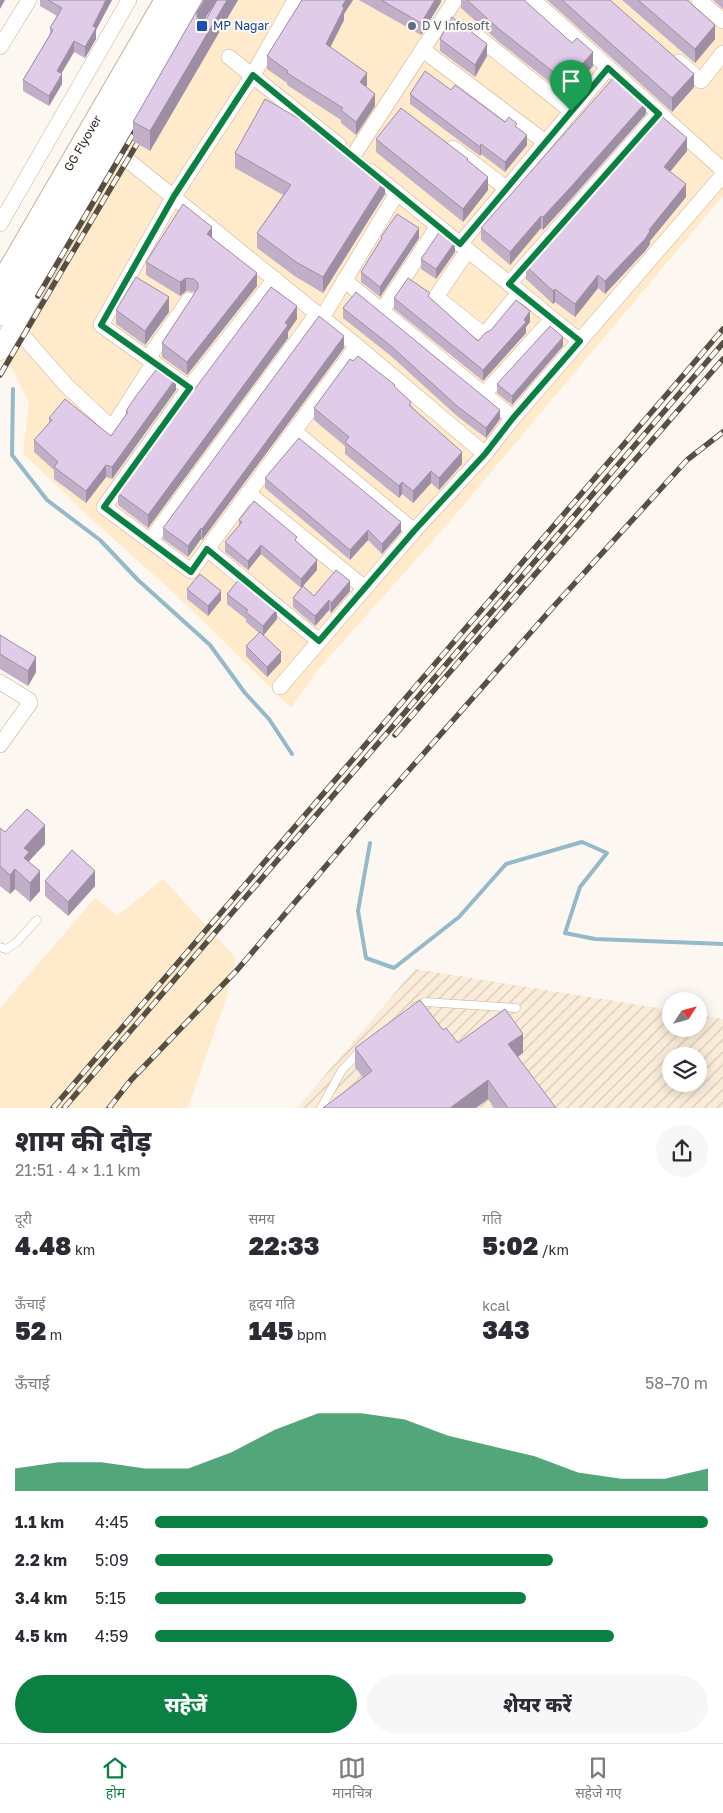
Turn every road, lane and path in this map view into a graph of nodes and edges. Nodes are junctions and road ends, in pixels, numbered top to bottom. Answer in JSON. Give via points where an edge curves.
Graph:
{"nodes":[{"id":1,"x":29,"y":0,"type":"edge"},
{"id":2,"x":129,"y":0,"type":"edge"},
{"id":3,"x":150,"y":0,"type":"edge"},
{"id":4,"x":166,"y":0,"type":"edge"},
{"id":5,"x":181,"y":0,"type":"edge"},
{"id":6,"x":200,"y":0,"type":"edge"},
{"id":7,"x":295,"y":0,"type":"edge"},
{"id":8,"x":533,"y":0,"type":"edge"},
{"id":9,"x":699,"y":0,"type":"edge"},
{"id":10,"x":454,"y":10,"type":"edge"},
{"id":11,"x":723,"y":20,"type":"edge"},
{"id":12,"x":0,"y":47,"type":"edge"},
{"id":13,"x":424,"y":50,"type":"junction"},
{"id":14,"x":665,"y":50,"type":"edge"},
{"id":15,"x":723,"y":53,"type":"edge"},
{"id":16,"x":229,"y":57,"type":"dead end"},
{"id":17,"x":608,"y":68,"type":"junction"},
{"id":18,"x":253,"y":75,"type":"junction"},
{"id":19,"x":571,"y":111,"type":"junction"},
{"id":20,"x":659,"y":114,"type":"junction"},
{"id":21,"x":444,"y":142,"type":"edge"},
{"id":22,"x":545,"y":142,"type":"junction"},
{"id":23,"x":114,"y":149,"type":"junction"},
{"id":24,"x":353,"y":156,"type":"junction"},
{"id":25,"x":723,"y":170,"type":"edge"},
{"id":26,"x":723,"y":175,"type":"edge"},
{"id":27,"x":506,"y":188,"type":"junction"},
{"id":28,"x":397,"y":193,"type":"junction"},
{"id":29,"x":174,"y":196,"type":"junction"},
{"id":30,"x":0,"y":224,"type":"edge"},
{"id":31,"x":438,"y":226,"type":"junction"},
{"id":32,"x":464,"y":247,"type":"junction"},
{"id":33,"x":0,"y":257,"type":"edge"},
{"id":34,"x":275,"y":279,"type":"junction"},
{"id":35,"x":344,"y":280,"type":"junction"},
{"id":36,"x":0,"y":286,"type":"edge"},
{"id":37,"x":514,"y":288,"type":"junction"},
{"id":38,"x":189,"y":300,"type":"edge"},
{"id":39,"x":382,"y":311,"type":"junction"},
{"id":40,"x":320,"y":316,"type":"junction"},
{"id":41,"x":552,"y":319,"type":"junction"},
{"id":42,"x":7,"y":320,"type":"edge"},
{"id":43,"x":580,"y":341,"type":"junction"},
{"id":44,"x":357,"y":346,"type":"junction"},
{"id":45,"x":0,"y":350,"type":"edge"},
{"id":46,"x":151,"y":360,"type":"junction"},
{"id":47,"x":190,"y":388,"type":"junction"},
{"id":48,"x":485,"y":393,"type":"junction"},
{"id":49,"x":513,"y":418,"type":"junction"},
{"id":50,"x":294,"y":431,"type":"junction"},
{"id":51,"x":485,"y":454,"type":"junction"},
{"id":52,"x":248,"y":494,"type":"junction"},
{"id":53,"x":414,"y":531,"type":"junction"},
{"id":54,"x":150,"y":541,"type":"junction"},
{"id":55,"x":207,"y":549,"type":"junction"},
{"id":56,"x":365,"y":588,"type":"junction"},
{"id":57,"x":319,"y":641,"type":"junction"},
{"id":58,"x":0,"y":682,"type":"edge"},
{"id":59,"x":280,"y":687,"type":"dead end"},
{"id":60,"x":0,"y":745,"type":"edge"},
{"id":61,"x":37,"y":920,"type":"dead end"},
{"id":62,"x":0,"y":947,"type":"edge"},
{"id":63,"x":516,"y":1008,"type":"dead end"},
{"id":64,"x":411,"y":1009,"type":"edge"},
{"id":65,"x":369,"y":1043,"type":"edge"},
{"id":66,"x":321,"y":1108,"type":"edge"}],
"edges":[{"from":1,"to":12,"type":"street"},
{"from":2,"to":30,"type":"street"},
{"from":3,"to":33,"type":"main road","name":"GG Flyover"},
{"from":4,"to":36,"type":"main road","name":"GG Flyover"},
{"from":5,"to":42,"type":"main road","via":[[102,140]]},
{"from":6,"to":23,"type":"main road"},
{"from":7,"to":18,"type":"street"},
{"from":8,"to":17,"type":"street"},
{"from":9,"to":11,"type":"street"},
{"from":10,"to":13,"type":"street"},
{"from":10,"to":19,"type":"street"},
{"from":13,"to":22,"type":"street"},
{"from":13,"to":24,"type":"street","via":[[394,104]]},
{"from":14,"to":15,"type":"street","via":[[701,81]]},
{"from":16,"to":18,"type":"street"},
{"from":17,"to":19,"type":"street"},
{"from":17,"to":20,"type":"street"},
{"from":18,"to":24,"type":"street"},
{"from":18,"to":29,"type":"street"},
{"from":19,"to":22,"type":"street"},
{"from":20,"to":25,"type":"street"},
{"from":20,"to":37,"type":"street"},
{"from":21,"to":27,"type":"street"},
{"from":22,"to":27,"type":"street"},
{"from":23,"to":29,"type":"street"},
{"from":23,"to":42,"type":"main road"},
{"from":24,"to":28,"type":"street"},
{"from":26,"to":43,"type":"street"},
{"from":27,"to":32,"type":"street"},
{"from":28,"to":31,"type":"street"},
{"from":28,"to":35,"type":"street"},
{"from":29,"to":34,"type":"street"},
{"from":29,"to":46,"type":"street","via":[[101,325]]},
{"from":31,"to":32,"type":"street"},
{"from":31,"to":39,"type":"street"},
{"from":32,"to":37,"type":"street"},
{"from":32,"to":37,"type":"street","via":[[436,296],[484,334]]},
{"from":34,"to":40,"type":"street"},
{"from":34,"to":47,"type":"street"},
{"from":35,"to":39,"type":"street"},
{"from":35,"to":40,"type":"street"},
{"from":37,"to":41,"type":"street"},
{"from":38,"to":46,"type":"street"},
{"from":39,"to":48,"type":"street"},
{"from":40,"to":44,"type":"street"},
{"from":40,"to":54,"type":"street"},
{"from":41,"to":43,"type":"street"},
{"from":41,"to":48,"type":"street"},
{"from":42,"to":45,"type":"main road"},
{"from":42,"to":46,"type":"street","via":[[67,386],[112,428]]},
{"from":43,"to":49,"type":"street"},
{"from":44,"to":50,"type":"street"},
{"from":44,"to":51,"type":"street"},
{"from":46,"to":47,"type":"street"},
{"from":47,"to":54,"type":"street","via":[[104,507]]},
{"from":48,"to":49,"type":"street"},
{"from":49,"to":51,"type":"street"},
{"from":50,"to":52,"type":"street"},
{"from":50,"to":53,"type":"street"},
{"from":51,"to":53,"type":"street"},
{"from":52,"to":55,"type":"street"},
{"from":52,"to":56,"type":"street"},
{"from":53,"to":56,"type":"street"},
{"from":54,"to":55,"type":"street","via":[[191,572]]},
{"from":55,"to":57,"type":"street"},
{"from":56,"to":57,"type":"street"},
{"from":57,"to":59,"type":"street"},
{"from":58,"to":60,"type":"street","via":[[30,703]]},
{"from":61,"to":62,"type":"lane","via":[[12,947]]},
{"from":63,"to":64,"type":"lane","via":[[425,1002]]},
{"from":65,"to":66,"type":"lane","via":[[342,1070]]}]}
